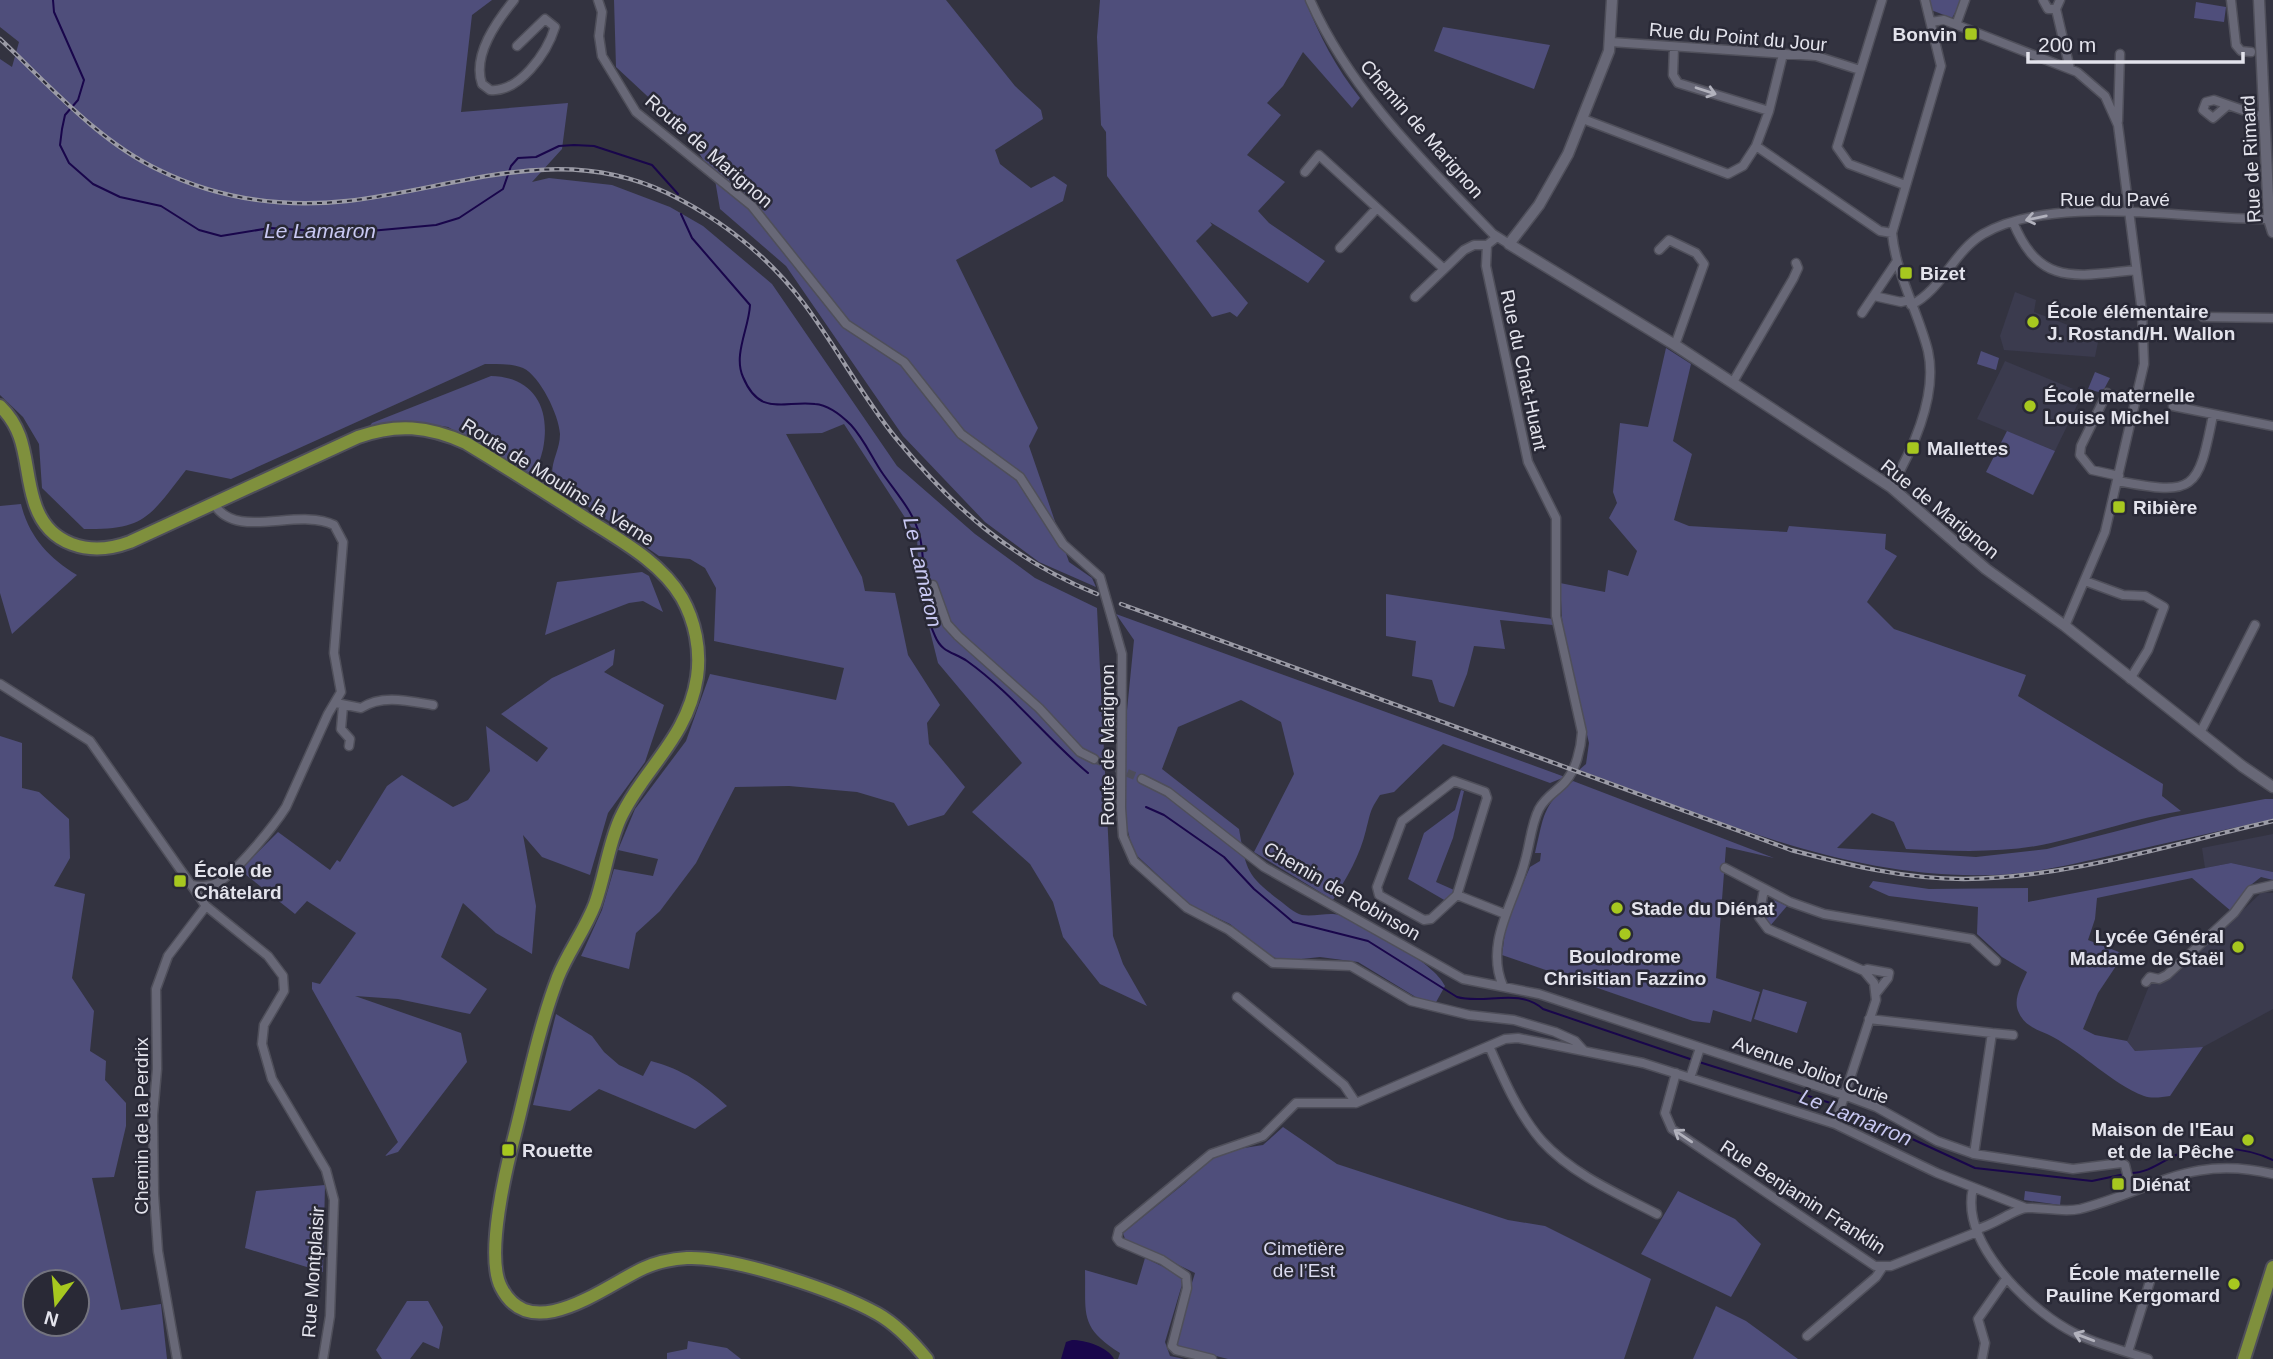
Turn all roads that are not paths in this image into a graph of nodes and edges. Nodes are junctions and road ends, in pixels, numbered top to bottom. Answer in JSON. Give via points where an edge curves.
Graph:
{"nodes":[{"id":1,"x":514,"y":0,"type":"edge"},
{"id":2,"x":598,"y":0,"type":"edge"},
{"id":3,"x":1310,"y":0,"type":"edge"},
{"id":4,"x":1612,"y":0,"type":"edge"},
{"id":5,"x":1882,"y":0,"type":"edge"},
{"id":6,"x":1925,"y":0,"type":"edge"},
{"id":7,"x":1965,"y":0,"type":"edge"},
{"id":8,"x":2043,"y":0,"type":"edge"},
{"id":9,"x":2060,"y":0,"type":"edge"},
{"id":10,"x":2231,"y":0,"type":"edge"},
{"id":11,"x":2259,"y":0,"type":"edge"},
{"id":12,"x":2056,"y":9,"type":"junction"},
{"id":13,"x":1931,"y":22,"type":"junction"},
{"id":14,"x":1956,"y":24,"type":"junction"},
{"id":15,"x":1611,"y":42,"type":"junction"},
{"id":16,"x":517,"y":46,"type":"dead end"},
{"id":17,"x":1674,"y":47,"type":"junction"},
{"id":18,"x":2251,"y":52,"type":"dead end"},
{"id":19,"x":1783,"y":54,"type":"junction"},
{"id":20,"x":2120,"y":54,"type":"dead end"},
{"id":21,"x":2070,"y":69,"type":"junction"},
{"id":22,"x":1860,"y":70,"type":"junction"},
{"id":23,"x":2268,"y":79,"type":"edge"},
{"id":24,"x":2119,"y":87,"type":"junction"},
{"id":25,"x":2105,"y":96,"type":"junction"},
{"id":26,"x":2228,"y":105,"type":"dead end"},
{"id":27,"x":1769,"y":111,"type":"junction"},
{"id":28,"x":1583,"y":118,"type":"junction"},
{"id":29,"x":2265,"y":118,"type":"junction"},
{"id":30,"x":2118,"y":125,"type":"junction"},
{"id":31,"x":1756,"y":146,"type":"junction"},
{"id":32,"x":2270,"y":159,"type":"edge"},
{"id":33,"x":1305,"y":172,"type":"dead end"},
{"id":34,"x":1905,"y":185,"type":"junction"},
{"id":35,"x":1377,"y":208,"type":"junction"},
{"id":36,"x":2128,"y":214,"type":"junction"},
{"id":37,"x":2269,"y":219,"type":"junction"},
{"id":38,"x":2012,"y":222,"type":"junction"},
{"id":39,"x":2273,"y":232,"type":"edge"},
{"id":40,"x":1892,"y":233,"type":"junction"},
{"id":41,"x":1497,"y":237,"type":"junction"},
{"id":42,"x":1509,"y":244,"type":"junction"},
{"id":43,"x":1487,"y":245,"type":"junction"},
{"id":44,"x":1340,"y":248,"type":"dead end"},
{"id":45,"x":1659,"y":250,"type":"dead end"},
{"id":46,"x":1897,"y":261,"type":"junction"},
{"id":47,"x":1796,"y":263,"type":"dead end"},
{"id":48,"x":1443,"y":268,"type":"junction"},
{"id":49,"x":2136,"y":270,"type":"junction"},
{"id":50,"x":1874,"y":296,"type":"junction"},
{"id":51,"x":1415,"y":298,"type":"dead end"},
{"id":52,"x":1910,"y":302,"type":"junction"},
{"id":53,"x":1862,"y":313,"type":"dead end"},
{"id":54,"x":2203,"y":317,"type":"dead end"},
{"id":55,"x":2273,"y":318,"type":"edge"},
{"id":56,"x":1675,"y":345,"type":"junction"},
{"id":57,"x":1733,"y":382,"type":"junction"},
{"id":58,"x":2107,"y":393,"type":"dead end"},
{"id":59,"x":0,"y":406,"type":"edge"},
{"id":60,"x":2173,"y":406,"type":"dead end"},
{"id":61,"x":2213,"y":415,"type":"junction"},
{"id":62,"x":2273,"y":426,"type":"edge"},
{"id":63,"x":2118,"y":479,"type":"junction"},
{"id":64,"x":1891,"y":487,"type":"junction"},
{"id":65,"x":214,"y":504,"type":"junction"},
{"id":66,"x":2085,"y":581,"type":"junction"},
{"id":67,"x":933,"y":585,"type":"dead end"},
{"id":68,"x":2255,"y":625,"type":"dead end"},
{"id":69,"x":2065,"y":626,"type":"junction"},
{"id":70,"x":2130,"y":679,"type":"junction"},
{"id":71,"x":0,"y":684,"type":"edge"},
{"id":72,"x":340,"y":705,"type":"junction"},
{"id":73,"x":433,"y":705,"type":"dead end"},
{"id":74,"x":2200,"y":733,"type":"junction"},
{"id":75,"x":349,"y":747,"type":"dead end"},
{"id":76,"x":1094,"y":760,"type":"tunnel mouth"},
{"id":77,"x":1142,"y":779,"type":"tunnel mouth"},
{"id":78,"x":2273,"y":787,"type":"edge"},
{"id":79,"x":1725,"y":868,"type":"dead end"},
{"id":80,"x":192,"y":885,"type":"junction"},
{"id":81,"x":2273,"y":885,"type":"edge"},
{"id":82,"x":1764,"y":889,"type":"junction"},
{"id":83,"x":1457,"y":895,"type":"junction"},
{"id":84,"x":207,"y":907,"type":"junction"},
{"id":85,"x":1505,"y":914,"type":"junction"},
{"id":86,"x":1996,"y":961,"type":"dead end"},
{"id":87,"x":1864,"y":971,"type":"junction"},
{"id":88,"x":2146,"y":982,"type":"dead end"},
{"id":89,"x":1503,"y":986,"type":"junction"},
{"id":90,"x":1877,"y":992,"type":"junction"},
{"id":91,"x":1237,"y":998,"type":"dead end"},
{"id":92,"x":1869,"y":1019,"type":"junction"},
{"id":93,"x":1992,"y":1033,"type":"junction"},
{"id":94,"x":2013,"y":1035,"type":"dead end"},
{"id":95,"x":1489,"y":1046,"type":"junction"},
{"id":96,"x":1584,"y":1051,"type":"junction"},
{"id":97,"x":1699,"y":1051,"type":"junction"},
{"id":98,"x":1676,"y":1073,"type":"junction"},
{"id":99,"x":1690,"y":1078,"type":"junction"},
{"id":100,"x":1843,"y":1100,"type":"junction"},
{"id":101,"x":1356,"y":1103,"type":"junction"},
{"id":102,"x":1835,"y":1124,"type":"junction"},
{"id":103,"x":1974,"y":1154,"type":"junction"},
{"id":104,"x":2273,"y":1174,"type":"edge"},
{"id":105,"x":1973,"y":1188,"type":"junction"},
{"id":106,"x":2132,"y":1189,"type":"junction"},
{"id":107,"x":2025,"y":1208,"type":"junction"},
{"id":108,"x":1657,"y":1214,"type":"dead end"},
{"id":109,"x":1977,"y":1231,"type":"junction"},
{"id":110,"x":2273,"y":1267,"type":"edge"},
{"id":111,"x":1882,"y":1268,"type":"junction"},
{"id":112,"x":2151,"y":1278,"type":"dead end"},
{"id":113,"x":2006,"y":1279,"type":"junction"},
{"id":114,"x":1807,"y":1336,"type":"dead end"},
{"id":115,"x":2128,"y":1352,"type":"junction"},
{"id":116,"x":177,"y":1359,"type":"edge"},
{"id":117,"x":323,"y":1359,"type":"edge"},
{"id":118,"x":927,"y":1359,"type":"edge"},
{"id":119,"x":1212,"y":1359,"type":"edge"},
{"id":120,"x":1982,"y":1359,"type":"edge"},
{"id":121,"x":2148,"y":1359,"type":"edge"},
{"id":122,"x":2244,"y":1359,"type":"edge"}],
"edges":[{"from":1,"to":16,"type":"street","via":[[484,51],[479,74],[489,90],[507,88],[538,61],[555,27],[545,19]]},
{"from":2,"to":96,"type":"street","name":"Route de Marignon","via":[[602,56],[636,113],[752,206],[846,324],[904,362],[961,434],[1020,477],[1063,544],[1100,577],[1122,654],[1121,808],[1123,836],[1134,861],[1187,908],[1229,930],[1273,964],[1351,966],[1411,1001],[1451,1012],[1514,1020],[1555,1032]]},
{"from":3,"to":41,"type":"street","name":"Chemin de Marignon","via":[[1348,71],[1376,107]]},
{"from":4,"to":15,"type":"street"},
{"from":5,"to":22,"type":"street"},
{"from":6,"to":13,"type":"street"},
{"from":7,"to":14,"type":"street"},
{"from":8,"to":12,"type":"street","via":[[2048,9]]},
{"from":9,"to":12,"type":"street"},
{"from":10,"to":18,"type":"street","via":[[2236,45]]},
{"from":11,"to":23,"type":"street","name":"Rue de Rimard"},
{"from":12,"to":21,"type":"street"},
{"from":13,"to":14,"type":"street"},
{"from":13,"to":34,"type":"street","via":[[1941,66]]},
{"from":14,"to":21,"type":"street"},
{"from":15,"to":17,"type":"street","name":"Rue du Point du Jour"},
{"from":15,"to":28,"type":"street"},
{"from":17,"to":19,"type":"street","name":"Rue du Point du Jour"},
{"from":17,"to":27,"type":"street","one_way":true,"via":[[1673,75],[1678,83]]},
{"from":19,"to":22,"type":"street","name":"Rue du Point du Jour","via":[[1815,56]]},
{"from":19,"to":27,"type":"street"},
{"from":20,"to":24,"type":"street"},
{"from":21,"to":25,"type":"street"},
{"from":22,"to":34,"type":"street","via":[[1838,153],[1849,164]]},
{"from":23,"to":29,"type":"street","name":"Rue de Rimard"},
{"from":24,"to":25,"type":"street"},
{"from":24,"to":30,"type":"street"},
{"from":25,"to":30,"type":"street"},
{"from":26,"to":29,"type":"street"},
{"from":27,"to":31,"type":"street"},
{"from":28,"to":31,"type":"street","via":[[1723,173],[1736,172]]},
{"from":28,"to":42,"type":"street","via":[[1539,205]]},
{"from":29,"to":32,"type":"street","name":"Rue de Rimard"},
{"from":30,"to":36,"type":"street"},
{"from":31,"to":40,"type":"street","via":[[1880,231]]},
{"from":32,"to":37,"type":"street","name":"Rue de Rimard"},
{"from":33,"to":35,"type":"street","via":[[1319,155]]},
{"from":34,"to":40,"type":"street"},
{"from":35,"to":44,"type":"street"},
{"from":35,"to":48,"type":"street"},
{"from":36,"to":37,"type":"street","name":"Rue du Pavé"},
{"from":36,"to":38,"type":"street","name":"Rue du Pavé","one_way":true,"via":[[2057,213]]},
{"from":36,"to":49,"type":"street"},
{"from":37,"to":39,"type":"street","name":"Rue de Rimard"},
{"from":38,"to":49,"type":"street","via":[[2028,255],[2053,270],[2085,276]]},
{"from":38,"to":52,"type":"street","name":"Rue du Pavé","via":[[1982,234],[1923,298]]},
{"from":40,"to":46,"type":"street"},
{"from":41,"to":42,"type":"street","name":"Rue de Marignon"},
{"from":41,"to":43,"type":"street"},
{"from":42,"to":56,"type":"street","name":"Rue de Marignon"},
{"from":43,"to":48,"type":"street","via":[[1464,250]]},
{"from":43,"to":85,"type":"street","name":"Rue du Chat-Huant","via":[[1486,266],[1528,462],[1556,518],[1556,616],[1582,732],[1567,779],[1539,809]]},
{"from":45,"to":56,"type":"street","via":[[1669,240],[1696,253],[1704,264]]},
{"from":46,"to":50,"type":"street"},
{"from":46,"to":52,"type":"street"},
{"from":47,"to":57,"type":"street","via":[[1793,279]]},
{"from":48,"to":51,"type":"street"},
{"from":49,"to":63,"type":"street","via":[[2144,364]]},
{"from":50,"to":52,"type":"street"},
{"from":50,"to":53,"type":"street"},
{"from":52,"to":64,"type":"street","via":[[1927,349],[1930,385],[1925,410]]},
{"from":54,"to":55,"type":"street"},
{"from":56,"to":57,"type":"street","name":"Rue de Marignon"},
{"from":57,"to":64,"type":"street","name":"Rue de Marignon"},
{"from":58,"to":63,"type":"street","via":[[2080,456],[2092,470]]},
{"from":59,"to":65,"type":"main road","name":"Route de Moulins la Verne","via":[[23,439],[32,495],[44,523],[67,543],[98,550],[130,542]]},
{"from":60,"to":61,"type":"street"},
{"from":61,"to":62,"type":"street"},
{"from":61,"to":63,"type":"street","via":[[2204,460],[2186,484],[2159,490]]},
{"from":63,"to":66,"type":"street","via":[[2105,532]]},
{"from":64,"to":69,"type":"street","name":"Rue de Marignon","via":[[1986,569]]},
{"from":65,"to":72,"type":"street","via":[[220,514],[234,521],[315,519],[334,525],[340,533],[334,653],[342,686]]},
{"from":65,"to":118,"type":"main road","name":"Route de Moulins la Verne","via":[[358,437],[391,428],[426,428],[488,456],[629,547],[669,580],[682,597],[695,631],[695,687],[671,743],[623,813],[594,906],[551,998],[503,1181],[497,1275],[510,1299],[525,1310],[547,1313],[582,1301],[646,1267],[688,1258],[712,1259],[880,1315]]},
{"from":66,"to":69,"type":"street"},
{"from":66,"to":70,"type":"street","via":[[2123,595],[2145,596],[2164,607],[2148,650]]},
{"from":67,"to":76,"type":"street","via":[[947,624],[958,636],[1039,708],[1080,752]]},
{"from":68,"to":74,"type":"street"},
{"from":69,"to":70,"type":"street","name":"Rue de Marignon"},
{"from":70,"to":74,"type":"street","name":"Rue de Marignon"},
{"from":71,"to":80,"type":"street","name":"Rue Montplaisir","via":[[90,741]]},
{"from":72,"to":73,"type":"street","via":[[361,708],[372,701],[399,700]]},
{"from":72,"to":75,"type":"street","via":[[341,729],[350,739]]},
{"from":72,"to":80,"type":"street","via":[[328,715],[274,825],[218,883]]},
{"from":74,"to":78,"type":"street","name":"Rue de Marignon"},
{"from":77,"to":89,"type":"street","name":"Chemin de Robinson","via":[[1168,792],[1264,867],[1463,979]]},
{"from":79,"to":82,"type":"street"},
{"from":80,"to":84,"type":"street","name":"Rue Montplaisir"},
{"from":81,"to":88,"type":"street","via":[[2251,890],[2234,913],[2167,975]]},
{"from":82,"to":86,"type":"street","via":[[1824,914],[1972,939]]},
{"from":82,"to":87,"type":"street","via":[[1759,917],[1768,929]]},
{"from":83,"to":83,"type":"street","via":[[1487,798],[1485,792],[1454,781],[1402,821],[1377,887],[1379,895],[1424,920]]},
{"from":83,"to":85,"type":"street"},
{"from":84,"to":116,"type":"street","name":"Chemin de la Perdrix","via":[[168,956],[156,989],[154,1194],[158,1251]]},
{"from":84,"to":117,"type":"street","name":"Rue Montplaisir","via":[[268,956],[283,976],[284,991],[264,1026],[262,1044],[272,1079],[326,1170],[334,1200],[330,1316]]},
{"from":85,"to":89,"type":"street","name":"Rue du Chat-Huant","via":[[1497,945]]},
{"from":87,"to":90,"type":"street"},
{"from":87,"to":90,"type":"street","via":[[1889,972]]},
{"from":89,"to":97,"type":"street","name":"Avenue Joliot Curie","via":[[1539,994]]},
{"from":90,"to":92,"type":"street"},
{"from":91,"to":101,"type":"street","via":[[1344,1085]]},
{"from":92,"to":93,"type":"street"},
{"from":92,"to":100,"type":"street"},
{"from":93,"to":94,"type":"street"},
{"from":93,"to":103,"type":"street"},
{"from":95,"to":96,"type":"street","via":[[1511,1037]]},
{"from":95,"to":101,"type":"street"},
{"from":95,"to":108,"type":"street","via":[[1544,1143],[1596,1183]]},
{"from":96,"to":98,"type":"street"},
{"from":97,"to":99,"type":"street"},
{"from":97,"to":100,"type":"street","name":"Avenue Joliot Curie"},
{"from":98,"to":99,"type":"street"},
{"from":111,"to":98,"type":"street","name":"Rue Benjamin Franklin","one_way":true,"via":[[1672,1129],[1665,1113]]},
{"from":99,"to":102,"type":"street"},
{"from":100,"to":102,"type":"street"},
{"from":100,"to":103,"type":"street","name":"Avenue Joliot Curie","via":[[1876,1107],[1937,1141]]},
{"from":101,"to":119,"type":"street","via":[[1296,1103],[1263,1136],[1210,1154],[1119,1230],[1117,1238],[1186,1276],[1172,1346]]},
{"from":102,"to":105,"type":"street"},
{"from":103,"to":106,"type":"street","name":"Avenue Joliot Curie","via":[[2073,1169],[2121,1163]]},
{"from":104,"to":106,"type":"street","via":[[2196,1170]]},
{"from":105,"to":107,"type":"street"},
{"from":105,"to":109,"type":"street"},
{"from":106,"to":107,"type":"street","via":[[2071,1210]]},
{"from":107,"to":109,"type":"street","name":"Rue Benjamin Franklin"},
{"from":109,"to":111,"type":"street","name":"Rue Benjamin Franklin"},
{"from":109,"to":113,"type":"street"},
{"from":110,"to":122,"type":"main road"},
{"from":111,"to":114,"type":"street"},
{"from":112,"to":115,"type":"street"},
{"from":115,"to":113,"type":"street","one_way":true,"via":[[2067,1330]]},
{"from":113,"to":120,"type":"street","via":[[1978,1319],[1985,1343]]},
{"from":115,"to":121,"type":"street"}]}
